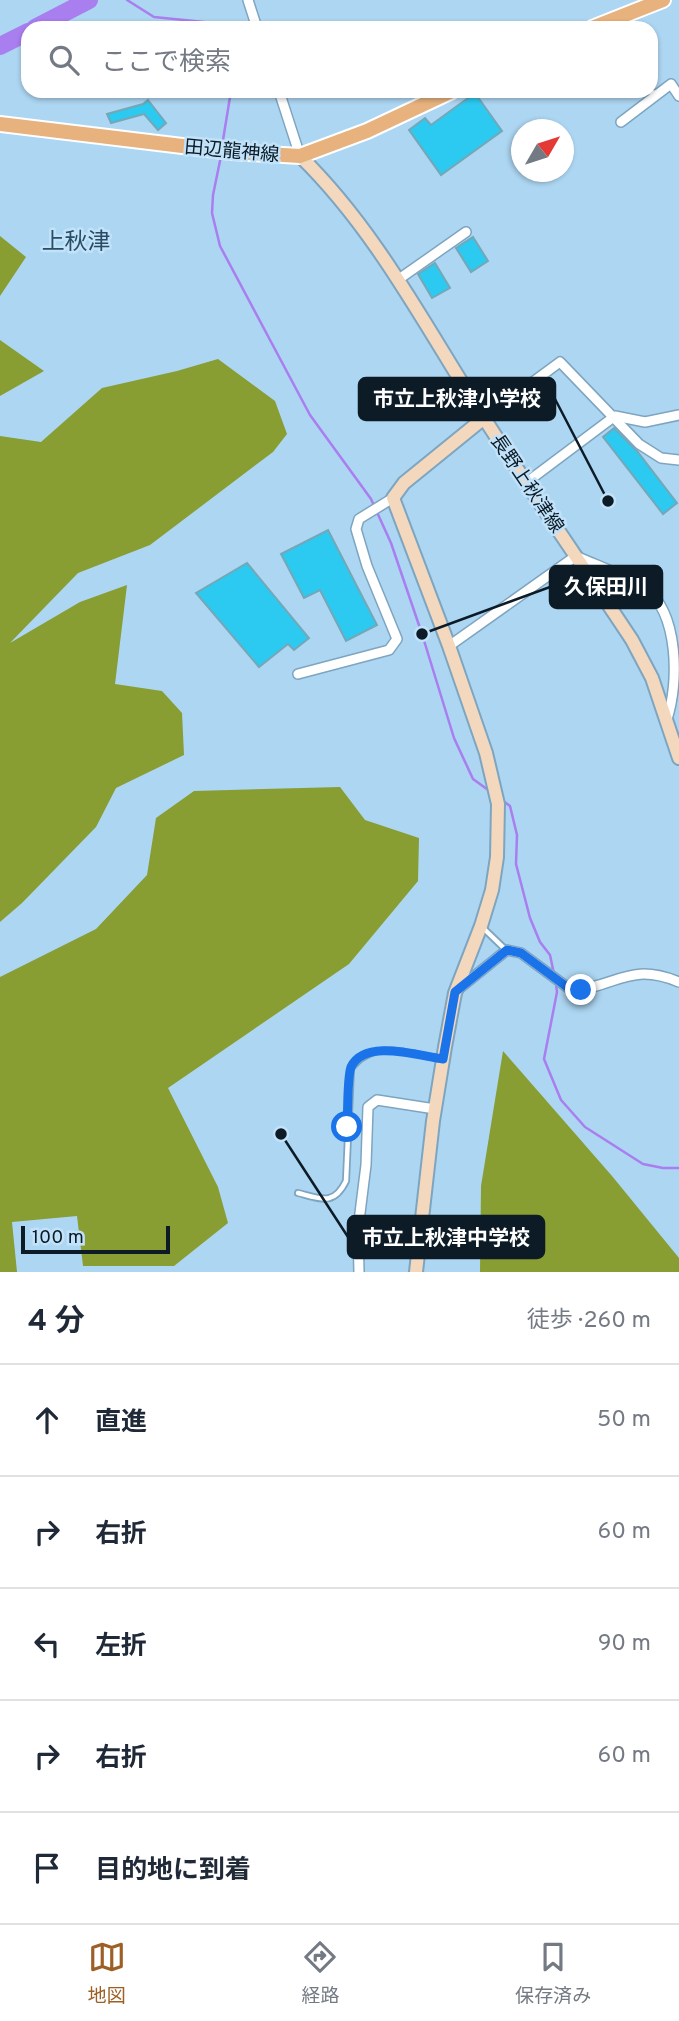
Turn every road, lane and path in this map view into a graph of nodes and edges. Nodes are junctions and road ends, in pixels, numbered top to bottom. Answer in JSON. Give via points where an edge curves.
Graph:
{"nodes":[{"id":1,"x":248,"y":0,"type":"edge"},
{"id":2,"x":663,"y":0,"type":"edge"},
{"id":3,"x":255,"y":21,"type":"edge"},
{"id":4,"x":610,"y":21,"type":"edge"},
{"id":5,"x":679,"y":77,"type":"edge"},
{"id":6,"x":671,"y":84,"type":"junction"},
{"id":7,"x":658,"y":94,"type":"edge"},
{"id":8,"x":679,"y":96,"type":"edge"},
{"id":9,"x":281,"y":98,"type":"edge"},
{"id":10,"x":437,"y":98,"type":"edge"},
{"id":11,"x":653,"y":98,"type":"edge"},
{"id":12,"x":621,"y":122,"type":"dead end"},
{"id":13,"x":0,"y":124,"type":"edge"},
{"id":14,"x":300,"y":156,"type":"junction"},
{"id":15,"x":466,"y":232,"type":"dead end"},
{"id":16,"x":399,"y":279,"type":"junction"},
{"id":17,"x":679,"y":415,"type":"edge"},
{"id":18,"x":615,"y":416,"type":"junction"},
{"id":19,"x":484,"y":418,"type":"junction"},
{"id":20,"x":679,"y":460,"type":"edge"},
{"id":21,"x":527,"y":481,"type":"junction"},
{"id":22,"x":393,"y":498,"type":"junction"},
{"id":23,"x":576,"y":556,"type":"junction"},
{"id":24,"x":449,"y":646,"type":"junction"},
{"id":25,"x":298,"y":674,"type":"dead end"},
{"id":26,"x":667,"y":719,"type":"junction"},
{"id":27,"x":679,"y":754,"type":"edge"},
{"id":28,"x":481,"y":926,"type":"junction"},
{"id":29,"x":507,"y":950,"type":"junction"},
{"id":30,"x":679,"y":982,"type":"edge"},
{"id":31,"x":455,"y":992,"type":"junction"},
{"id":32,"x":443,"y":1059,"type":"junction"},
{"id":33,"x":435,"y":1109,"type":"junction"},
{"id":34,"x":298,"y":1193,"type":"dead end"},
{"id":35,"x":359,"y":1272,"type":"edge"},
{"id":36,"x":416,"y":1272,"type":"edge"}],
"edges":[{"from":1,"to":3,"type":"street"},
{"from":2,"to":4,"type":"main road"},
{"from":5,"to":6,"type":"lane"},
{"from":6,"to":7,"type":"street"},
{"from":6,"to":8,"type":"street"},
{"from":9,"to":14,"type":"street"},
{"from":10,"to":14,"type":"main road","name":"田辺龍神線"},
{"from":11,"to":12,"type":"street"},
{"from":13,"to":14,"type":"main road","name":"田辺龍神線"},
{"from":14,"to":16,"type":"street","name":"長野上秋津線","via":[[325,181]]},
{"from":15,"to":16,"type":"street"},
{"from":16,"to":19,"type":"street","name":"長野上秋津線"},
{"from":17,"to":18,"type":"street","via":[[645,422]]},
{"from":18,"to":19,"type":"street","via":[[561,362]]},
{"from":18,"to":20,"type":"street","via":[[639,444],[661,458]]},
{"from":18,"to":21,"type":"street"},
{"from":19,"to":21,"type":"street","name":"長野上秋津線"},
{"from":19,"to":22,"type":"street","via":[[404,483]]},
{"from":21,"to":23,"type":"street","name":"長野上秋津線"},
{"from":22,"to":24,"type":"street"},
{"from":22,"to":25,"type":"street","via":[[359,519],[356,529],[397,639],[389,650]]},
{"from":23,"to":24,"type":"street"},
{"from":23,"to":26,"type":"street","name":"長野上秋津線","via":[[632,640]]},
{"from":23,"to":26,"type":"street","via":[[646,589],[659,603],[672,632],[675,657],[675,696]]},
{"from":24,"to":28,"type":"street","via":[[486,752],[498,804],[497,857]]},
{"from":26,"to":27,"type":"street","name":"長野上秋津線"},
{"from":28,"to":29,"type":"lane"},
{"from":28,"to":31,"type":"street"},
{"from":29,"to":30,"type":"street","via":[[521,953],[571,990],[643,972]]},
{"from":29,"to":31,"type":"street"},
{"from":31,"to":32,"type":"street"},
{"from":32,"to":33,"type":"street"},
{"from":32,"to":34,"type":"lane","via":[[378,1050],[357,1060],[351,1069],[346,1181],[333,1198]]},
{"from":33,"to":35,"type":"street","via":[[377,1100],[368,1107],[358,1221]]},
{"from":33,"to":36,"type":"street"}]}
